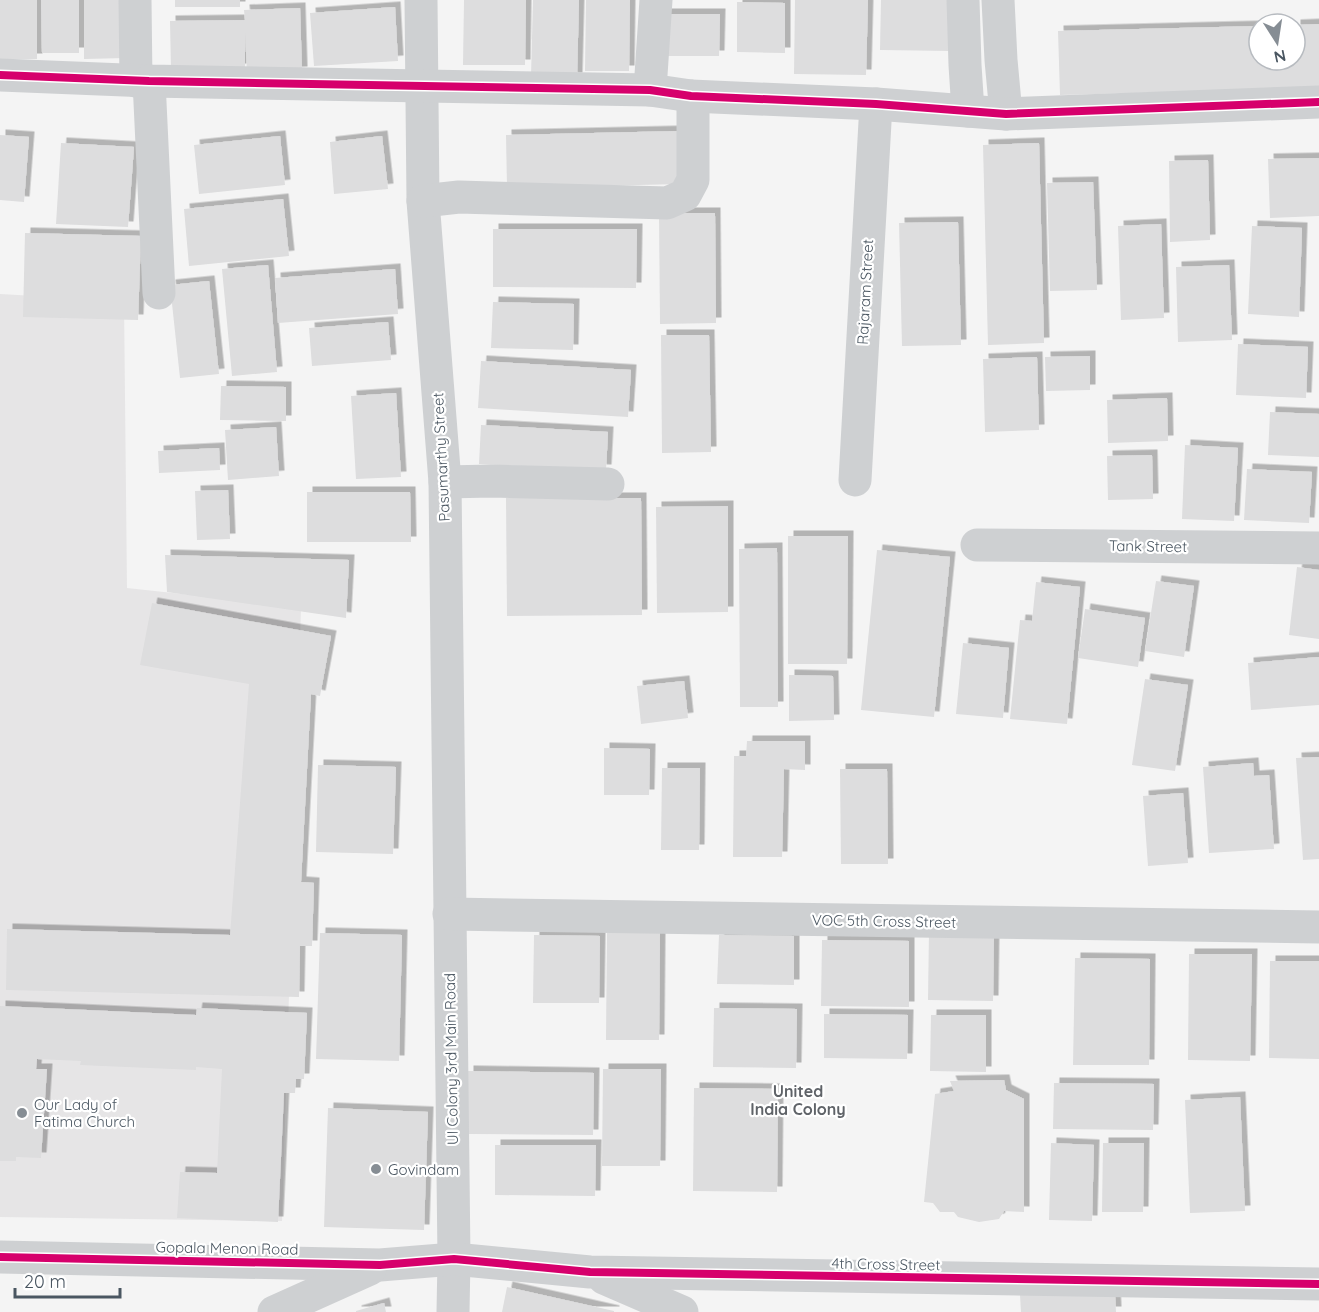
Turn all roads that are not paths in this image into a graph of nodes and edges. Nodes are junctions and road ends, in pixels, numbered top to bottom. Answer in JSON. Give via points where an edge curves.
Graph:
{"nodes":[{"id":1,"x":135,"y":0,"type":"edge"},
{"id":2,"x":421,"y":0,"type":"edge"},
{"id":3,"x":656,"y":0,"type":"edge"},
{"id":4,"x":963,"y":0,"type":"edge"},
{"id":5,"x":998,"y":0,"type":"edge"},
{"id":6,"x":0,"y":75,"type":"edge"},
{"id":7,"x":142,"y":81,"type":"junction"},
{"id":8,"x":422,"y":87,"type":"junction"},
{"id":9,"x":650,"y":90,"type":"junction"},
{"id":10,"x":691,"y":96,"type":"junction"},
{"id":11,"x":1319,"y":102,"type":"edge"},
{"id":12,"x":876,"y":105,"type":"junction"},
{"id":13,"x":968,"y":111,"type":"junction"},
{"id":14,"x":1006,"y":114,"type":"junction"},
{"id":15,"x":423,"y":201,"type":"junction"},
{"id":16,"x":159,"y":293,"type":"dead end"},
{"id":17,"x":855,"y":480,"type":"dead end"},
{"id":18,"x":445,"y":482,"type":"junction"},
{"id":19,"x":608,"y":484,"type":"dead end"},
{"id":20,"x":977,"y":545,"type":"dead end"},
{"id":21,"x":1319,"y":548,"type":"edge"},
{"id":22,"x":449,"y":915,"type":"junction"},
{"id":23,"x":1319,"y":927,"type":"edge"},
{"id":24,"x":0,"y":1257,"type":"edge"},
{"id":25,"x":454,"y":1258,"type":"junction"},
{"id":26,"x":380,"y":1265,"type":"junction"},
{"id":27,"x":590,"y":1272,"type":"junction"},
{"id":28,"x":1319,"y":1284,"type":"edge"},
{"id":29,"x":274,"y":1312,"type":"edge"},
{"id":30,"x":453,"y":1312,"type":"edge"},
{"id":31,"x":682,"y":1312,"type":"edge"}],
"edges":[{"from":1,"to":7,"type":"street"},
{"from":2,"to":8,"type":"street","name":"Pasumarthy Street"},
{"from":3,"to":9,"type":"street"},
{"from":4,"to":13,"type":"street"},
{"from":5,"to":14,"type":"street"},
{"from":6,"to":7,"type":"street"},
{"from":7,"to":8,"type":"street"},
{"from":7,"to":16,"type":"street"},
{"from":8,"to":9,"type":"street"},
{"from":8,"to":15,"type":"street","name":"Pasumarthy Street"},
{"from":9,"to":10,"type":"street"},
{"from":10,"to":12,"type":"street"},
{"from":10,"to":15,"type":"street","via":[[693,180],[685,195],[667,203],[459,197]]},
{"from":11,"to":14,"type":"street"},
{"from":12,"to":13,"type":"street"},
{"from":12,"to":17,"type":"street","name":"Rajaram Street"},
{"from":13,"to":14,"type":"street"},
{"from":15,"to":18,"type":"street","name":"Pasumarthy Street"},
{"from":18,"to":19,"type":"street"},
{"from":18,"to":22,"type":"street","name":"Pasumarthy Street"},
{"from":20,"to":21,"type":"street","name":"Tank Street"},
{"from":22,"to":23,"type":"street","name":"VOC 5th Cross Street"},
{"from":22,"to":25,"type":"street","name":"UI Colony 3rd Main Road"},
{"from":24,"to":26,"type":"street","name":"Gopala Menon Road"},
{"from":25,"to":26,"type":"street","name":"Gopala Menon Road"},
{"from":25,"to":27,"type":"street","name":"4th Cross Street"},
{"from":25,"to":30,"type":"street","name":"UI Colony 3rd Main Road"},
{"from":26,"to":29,"type":"street"},
{"from":27,"to":28,"type":"street","name":"4th Cross Street"},
{"from":27,"to":31,"type":"street"}]}
